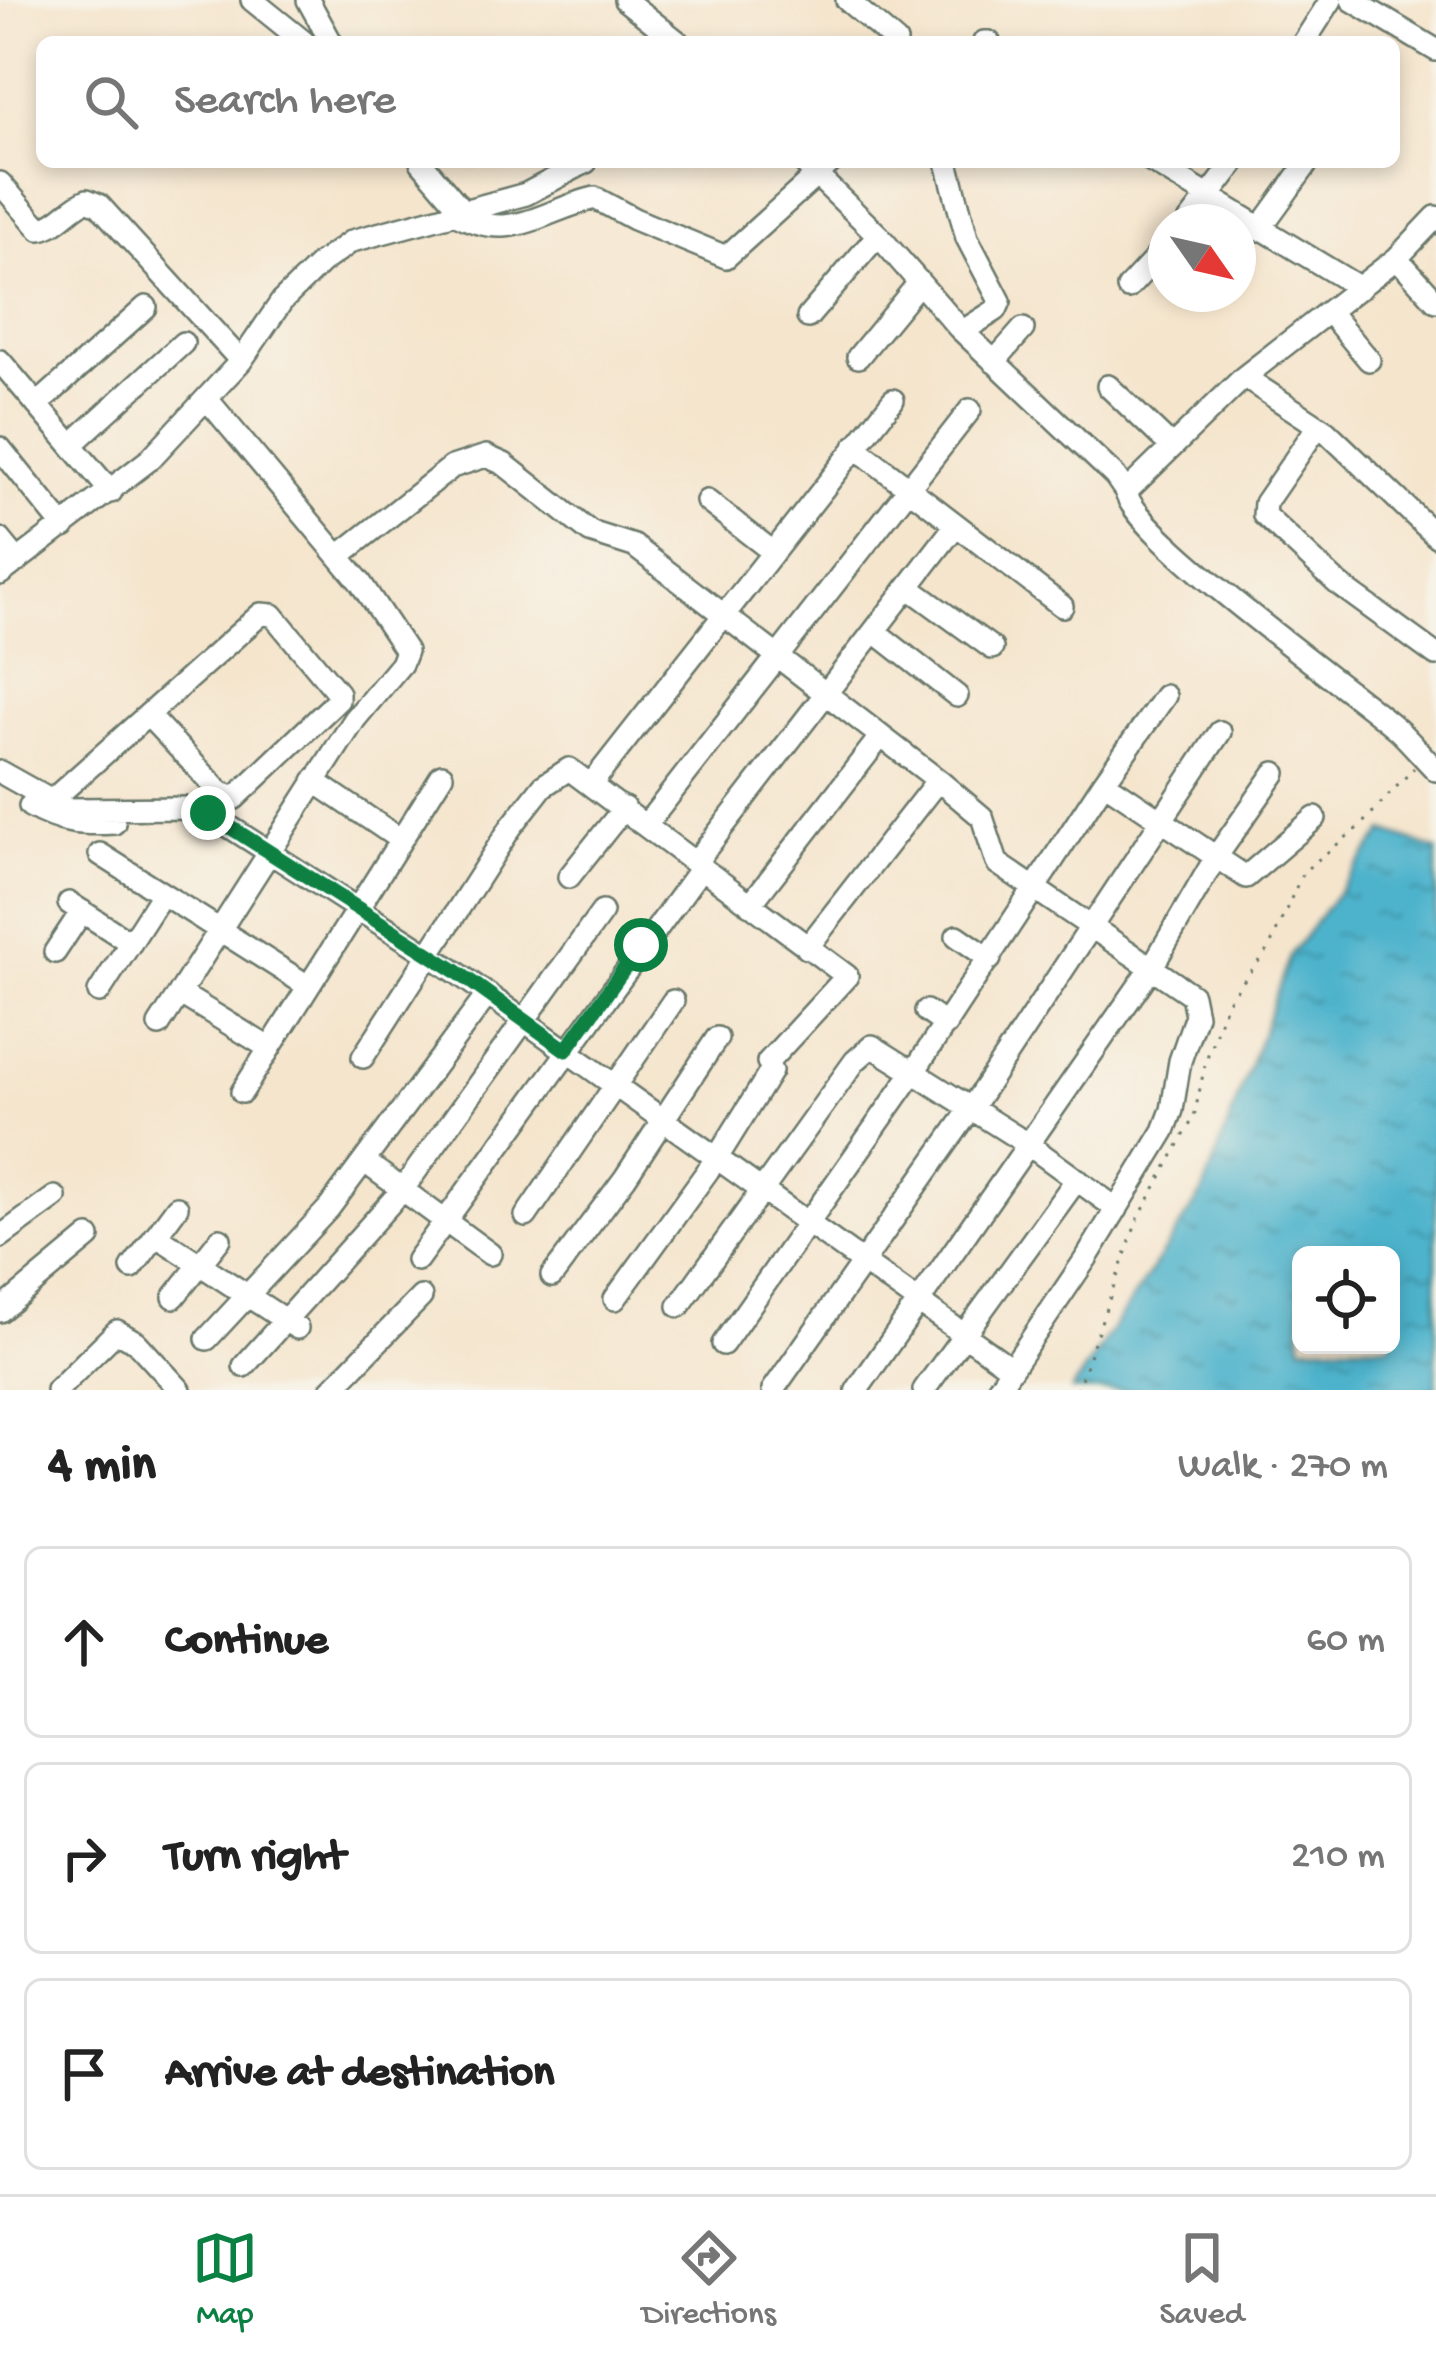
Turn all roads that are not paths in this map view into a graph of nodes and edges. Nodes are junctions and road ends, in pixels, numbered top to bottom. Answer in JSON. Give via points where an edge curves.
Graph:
{"nodes":[{"id":1,"x":252,"y":0,"type":"edge"},
{"id":2,"x":308,"y":0,"type":"edge"},
{"id":3,"x":625,"y":0,"type":"edge"},
{"id":4,"x":847,"y":0,"type":"edge"},
{"id":5,"x":1331,"y":0,"type":"edge"},
{"id":6,"x":1352,"y":0,"type":"edge"},
{"id":7,"x":1436,"y":23,"type":"edge"},
{"id":8,"x":297,"y":36,"type":"edge"},
{"id":9,"x":328,"y":36,"type":"edge"},
{"id":10,"x":670,"y":36,"type":"edge"},
{"id":11,"x":889,"y":36,"type":"edge"},
{"id":12,"x":1308,"y":36,"type":"edge"},
{"id":13,"x":1429,"y":46,"type":"edge"},
{"id":14,"x":425,"y":168,"type":"edge"},
{"id":15,"x":575,"y":168,"type":"edge"},
{"id":16,"x":815,"y":168,"type":"edge"},
{"id":17,"x":819,"y":168,"type":"edge"},
{"id":18,"x":949,"y":168,"type":"edge"},
{"id":19,"x":1161,"y":168,"type":"edge"},
{"id":20,"x":1230,"y":168,"type":"edge"},
{"id":21,"x":1304,"y":168,"type":"edge"},
{"id":22,"x":0,"y":183,"type":"edge"},
{"id":23,"x":1210,"y":199,"type":"junction"},
{"id":24,"x":1205,"y":204,"type":"edge"},
{"id":25,"x":457,"y":211,"type":"junction"},
{"id":26,"x":1436,"y":217,"type":"edge"},
{"id":27,"x":1259,"y":230,"type":"junction"},
{"id":28,"x":878,"y":236,"type":"junction"},
{"id":29,"x":1397,"y":258,"type":"junction"},
{"id":30,"x":1148,"y":266,"type":"edge"},
{"id":31,"x":918,"y":284,"type":"junction"},
{"id":32,"x":1128,"y":288,"type":"dead end"},
{"id":33,"x":1360,"y":288,"type":"junction"},
{"id":34,"x":1436,"y":301,"type":"edge"},
{"id":35,"x":146,"y":307,"type":"dead end"},
{"id":36,"x":1329,"y":312,"type":"junction"},
{"id":37,"x":808,"y":317,"type":"dead end"},
{"id":38,"x":1023,"y":329,"type":"dead end"},
{"id":39,"x":963,"y":332,"type":"junction"},
{"id":40,"x":183,"y":344,"type":"dead end"},
{"id":41,"x":858,"y":357,"type":"dead end"},
{"id":42,"x":1369,"y":360,"type":"dead end"},
{"id":43,"x":241,"y":361,"type":"junction"},
{"id":44,"x":0,"y":362,"type":"edge"},
{"id":45,"x":994,"y":362,"type":"junction"},
{"id":46,"x":1244,"y":376,"type":"junction"},
{"id":47,"x":1108,"y":386,"type":"dead end"},
{"id":48,"x":207,"y":400,"type":"junction"},
{"id":49,"x":892,"y":400,"type":"dead end"},
{"id":50,"x":37,"y":405,"type":"junction"},
{"id":51,"x":970,"y":410,"type":"dead end"},
{"id":52,"x":1318,"y":426,"type":"junction"},
{"id":53,"x":71,"y":446,"type":"junction"},
{"id":54,"x":855,"y":447,"type":"junction"},
{"id":55,"x":0,"y":448,"type":"edge"},
{"id":56,"x":1172,"y":448,"type":"junction"},
{"id":57,"x":909,"y":488,"type":"junction"},
{"id":58,"x":111,"y":492,"type":"junction"},
{"id":59,"x":1126,"y":492,"type":"junction"},
{"id":60,"x":707,"y":501,"type":"dead end"},
{"id":61,"x":956,"y":525,"type":"junction"},
{"id":62,"x":64,"y":527,"type":"junction"},
{"id":63,"x":1436,"y":536,"type":"edge"},
{"id":64,"x":0,"y":539,"type":"edge"},
{"id":65,"x":773,"y":552,"type":"junction"},
{"id":66,"x":339,"y":556,"type":"junction"},
{"id":67,"x":9,"y":567,"type":"edge"},
{"id":68,"x":908,"y":587,"type":"junction"},
{"id":69,"x":1062,"y":606,"type":"dead end"},
{"id":70,"x":724,"y":615,"type":"junction"},
{"id":71,"x":874,"y":631,"type":"junction"},
{"id":72,"x":992,"y":648,"type":"dead end"},
{"id":73,"x":1436,"y":655,"type":"edge"},
{"id":74,"x":778,"y":656,"type":"junction"},
{"id":75,"x":826,"y":694,"type":"junction"},
{"id":76,"x":958,"y":696,"type":"dead end"},
{"id":77,"x":1165,"y":696,"type":"dead end"},
{"id":78,"x":148,"y":715,"type":"junction"},
{"id":79,"x":1220,"y":732,"type":"dead end"},
{"id":80,"x":881,"y":736,"type":"junction"},
{"id":81,"x":1430,"y":764,"type":"edge"},
{"id":82,"x":0,"y":772,"type":"edge"},
{"id":83,"x":1275,"y":773,"type":"dead end"},
{"id":84,"x":442,"y":775,"type":"dead end"},
{"id":85,"x":938,"y":780,"type":"junction"},
{"id":86,"x":314,"y":781,"type":"junction"},
{"id":87,"x":1104,"y":782,"type":"junction"},
{"id":88,"x":592,"y":783,"type":"junction"},
{"id":89,"x":0,"y":788,"type":"edge"},
{"id":90,"x":221,"y":793,"type":"junction"},
{"id":91,"x":51,"y":801,"type":"junction"},
{"id":92,"x":623,"y":808,"type":"junction"},
{"id":93,"x":205,"y":812,"type":"junction"},
{"id":94,"x":1160,"y":818,"type":"junction"},
{"id":95,"x":1315,"y":818,"type":"dead end"},
{"id":96,"x":646,"y":825,"type":"junction"},
{"id":97,"x":400,"y":840,"type":"junction"},
{"id":98,"x":268,"y":852,"type":"junction"},
{"id":99,"x":100,"y":854,"type":"dead end"},
{"id":100,"x":1216,"y":857,"type":"junction"},
{"id":101,"x":698,"y":865,"type":"junction"},
{"id":102,"x":569,"y":878,"type":"dead end"},
{"id":103,"x":1035,"y":891,"type":"junction"},
{"id":104,"x":163,"y":893,"type":"junction"},
{"id":105,"x":750,"y":905,"type":"junction"},
{"id":106,"x":356,"y":908,"type":"junction"},
{"id":107,"x":602,"y":912,"type":"dead end"},
{"id":108,"x":1092,"y":928,"type":"junction"},
{"id":109,"x":219,"y":929,"type":"junction"},
{"id":110,"x":957,"y":936,"type":"dead end"},
{"id":111,"x":131,"y":943,"type":"junction"},
{"id":112,"x":807,"y":948,"type":"junction"},
{"id":113,"x":55,"y":952,"type":"dead end"},
{"id":114,"x":429,"y":954,"type":"junction"},
{"id":115,"x":990,"y":959,"type":"junction"},
{"id":116,"x":1152,"y":967,"type":"junction"},
{"id":117,"x":308,"y":986,"type":"junction"},
{"id":118,"x":99,"y":992,"type":"dead end"},
{"id":119,"x":179,"y":993,"type":"junction"},
{"id":120,"x":488,"y":994,"type":"junction"},
{"id":121,"x":673,"y":1001,"type":"dead end"},
{"id":122,"x":926,"y":1010,"type":"dead end"},
{"id":123,"x":525,"y":1021,"type":"junction"},
{"id":124,"x":946,"y":1024,"type":"junction"},
{"id":125,"x":159,"y":1025,"type":"dead end"},
{"id":126,"x":717,"y":1038,"type":"dead end"},
{"id":127,"x":269,"y":1048,"type":"junction"},
{"id":128,"x":566,"y":1050,"type":"junction"},
{"id":129,"x":363,"y":1057,"type":"dead end"},
{"id":130,"x":915,"y":1071,"type":"junction"},
{"id":131,"x":616,"y":1086,"type":"junction"},
{"id":132,"x":242,"y":1092,"type":"dead end"},
{"id":133,"x":972,"y":1107,"type":"junction"},
{"id":134,"x":664,"y":1120,"type":"junction"},
{"id":135,"x":1029,"y":1144,"type":"junction"},
{"id":136,"x":718,"y":1158,"type":"junction"},
{"id":137,"x":365,"y":1162,"type":"junction"},
{"id":138,"x":1077,"y":1179,"type":"junction"},
{"id":139,"x":403,"y":1189,"type":"junction"},
{"id":140,"x":762,"y":1190,"type":"junction"},
{"id":141,"x":56,"y":1197,"type":"dead end"},
{"id":142,"x":177,"y":1207,"type":"dead end"},
{"id":143,"x":1117,"y":1209,"type":"junction"},
{"id":144,"x":526,"y":1216,"type":"dead end"},
{"id":145,"x":806,"y":1221,"type":"junction"},
{"id":146,"x":444,"y":1222,"type":"junction"},
{"id":147,"x":157,"y":1236,"type":"junction"},
{"id":148,"x":0,"y":1237,"type":"edge"},
{"id":149,"x":88,"y":1237,"type":"dead end"},
{"id":150,"x":220,"y":1239,"type":"dead end"},
{"id":151,"x":490,"y":1254,"type":"dead end"},
{"id":152,"x":417,"y":1260,"type":"dead end"},
{"id":153,"x":863,"y":1262,"type":"junction"},
{"id":154,"x":202,"y":1266,"type":"junction"},
{"id":155,"x":132,"y":1268,"type":"dead end"},
{"id":156,"x":552,"y":1276,"type":"dead end"},
{"id":157,"x":246,"y":1294,"type":"junction"},
{"id":158,"x":174,"y":1297,"type":"dead end"},
{"id":159,"x":421,"y":1297,"type":"dead end"},
{"id":160,"x":615,"y":1299,"type":"dead end"},
{"id":161,"x":919,"y":1302,"type":"junction"},
{"id":162,"x":679,"y":1306,"type":"dead end"},
{"id":163,"x":0,"y":1311,"type":"edge"},
{"id":164,"x":289,"y":1323,"type":"junction"},
{"id":165,"x":963,"y":1333,"type":"junction"},
{"id":166,"x":207,"y":1339,"type":"dead end"},
{"id":167,"x":723,"y":1343,"type":"dead end"},
{"id":168,"x":244,"y":1366,"type":"dead end"},
{"id":169,"x":1011,"y":1368,"type":"junction"},
{"id":170,"x":58,"y":1390,"type":"edge"},
{"id":171,"x":180,"y":1390,"type":"edge"},
{"id":172,"x":331,"y":1390,"type":"edge"},
{"id":173,"x":773,"y":1390,"type":"edge"},
{"id":174,"x":857,"y":1390,"type":"edge"},
{"id":175,"x":924,"y":1390,"type":"edge"},
{"id":176,"x":997,"y":1390,"type":"edge"}],
"edges":[{"from":1,"to":8,"type":"street"},
{"from":2,"to":9,"type":"street"},
{"from":3,"to":10,"type":"street"},
{"from":4,"to":11,"type":"street"},
{"from":5,"to":12,"type":"street"},
{"from":6,"to":13,"type":"street"},
{"from":7,"to":13,"type":"street"},
{"from":14,"to":25,"type":"street"},
{"from":15,"to":25,"type":"street","via":[[526,194]]},
{"from":16,"to":25,"type":"street","via":[[726,257],[595,198],[495,228]]},
{"from":17,"to":28,"type":"street"},
{"from":18,"to":39,"type":"street","via":[[967,238],[1000,303]]},
{"from":19,"to":23,"type":"street"},
{"from":20,"to":23,"type":"street"},
{"from":21,"to":27,"type":"street"},
{"from":22,"to":43,"type":"street","via":[[40,229],[80,202],[99,205]]},
{"from":23,"to":24,"type":"street"},
{"from":23,"to":27,"type":"street"},
{"from":25,"to":43,"type":"street","via":[[352,241],[282,301]]},
{"from":26,"to":29,"type":"street"},
{"from":27,"to":33,"type":"street"},
{"from":28,"to":31,"type":"street"},
{"from":28,"to":37,"type":"street"},
{"from":29,"to":33,"type":"street"},
{"from":29,"to":34,"type":"street"},
{"from":30,"to":32,"type":"street"},
{"from":31,"to":39,"type":"street"},
{"from":31,"to":41,"type":"street"},
{"from":33,"to":36,"type":"street"},
{"from":35,"to":50,"type":"street"},
{"from":36,"to":42,"type":"street"},
{"from":36,"to":46,"type":"street"},
{"from":38,"to":45,"type":"street"},
{"from":39,"to":45,"type":"street"},
{"from":40,"to":53,"type":"street"},
{"from":43,"to":48,"type":"street"},
{"from":44,"to":50,"type":"street"},
{"from":45,"to":59,"type":"street"},
{"from":46,"to":52,"type":"street"},
{"from":46,"to":56,"type":"street"},
{"from":47,"to":56,"type":"street"},
{"from":48,"to":58,"type":"street"},
{"from":48,"to":66,"type":"street"},
{"from":49,"to":54,"type":"street"},
{"from":50,"to":53,"type":"street"},
{"from":51,"to":57,"type":"street"},
{"from":52,"to":63,"type":"street"},
{"from":52,"to":73,"type":"street","via":[[1264,515],[1337,583]]},
{"from":53,"to":58,"type":"street"},
{"from":54,"to":57,"type":"street"},
{"from":54,"to":65,"type":"street"},
{"from":55,"to":62,"type":"street"},
{"from":56,"to":59,"type":"street"},
{"from":57,"to":61,"type":"street"},
{"from":57,"to":74,"type":"street"},
{"from":58,"to":62,"type":"street"},
{"from":59,"to":81,"type":"street","via":[[1134,513],[1192,566]]},
{"from":60,"to":65,"type":"street"},
{"from":61,"to":68,"type":"street"},
{"from":61,"to":69,"type":"street"},
{"from":62,"to":67,"type":"street"},
{"from":64,"to":67,"type":"street"},
{"from":65,"to":70,"type":"street"},
{"from":66,"to":70,"type":"street","via":[[452,466],[486,456],[590,532],[634,546]]},
{"from":66,"to":86,"type":"street","via":[[406,651]]},
{"from":68,"to":71,"type":"street"},
{"from":68,"to":72,"type":"street"},
{"from":70,"to":74,"type":"street"},
{"from":70,"to":88,"type":"street"},
{"from":71,"to":75,"type":"street"},
{"from":71,"to":76,"type":"street"},
{"from":74,"to":75,"type":"street"},
{"from":74,"to":96,"type":"street"},
{"from":75,"to":80,"type":"street"},
{"from":75,"to":101,"type":"street"},
{"from":77,"to":87,"type":"street"},
{"from":78,"to":90,"type":"street"},
{"from":78,"to":90,"type":"street","via":[[261,614],[273,615],[338,700],[240,795]]},
{"from":78,"to":91,"type":"street"},
{"from":79,"to":94,"type":"street"},
{"from":80,"to":85,"type":"street"},
{"from":80,"to":105,"type":"street"},
{"from":82,"to":91,"type":"street"},
{"from":83,"to":100,"type":"street"},
{"from":84,"to":97,"type":"street"},
{"from":85,"to":103,"type":"street","via":[[982,817],[997,863]]},
{"from":85,"to":112,"type":"street"},
{"from":86,"to":97,"type":"street"},
{"from":86,"to":98,"type":"street"},
{"from":87,"to":94,"type":"street"},
{"from":87,"to":103,"type":"street"},
{"from":88,"to":92,"type":"street"},
{"from":88,"to":114,"type":"street","via":[[569,769],[544,786]]},
{"from":89,"to":93,"type":"street","via":[[75,825]]},
{"from":90,"to":93,"type":"street"},
{"from":91,"to":93,"type":"street"},
{"from":92,"to":96,"type":"street"},
{"from":92,"to":102,"type":"street"},
{"from":93,"to":98,"type":"street"},
{"from":94,"to":100,"type":"street"},
{"from":94,"to":108,"type":"street"},
{"from":95,"to":100,"type":"street","via":[[1246,877]]},
{"from":96,"to":101,"type":"street"},
{"from":97,"to":106,"type":"street"},
{"from":98,"to":106,"type":"street"},
{"from":98,"to":109,"type":"street"},
{"from":99,"to":104,"type":"street"},
{"from":100,"to":116,"type":"street"},
{"from":101,"to":105,"type":"street"},
{"from":101,"to":128,"type":"street"},
{"from":103,"to":108,"type":"street"},
{"from":103,"to":115,"type":"street"},
{"from":104,"to":109,"type":"street"},
{"from":104,"to":111,"type":"street"},
{"from":105,"to":112,"type":"street"},
{"from":106,"to":114,"type":"street"},
{"from":106,"to":117,"type":"street"},
{"from":107,"to":123,"type":"street"},
{"from":108,"to":116,"type":"street"},
{"from":108,"to":133,"type":"street"},
{"from":109,"to":117,"type":"street"},
{"from":109,"to":119,"type":"street"},
{"from":110,"to":115,"type":"street"},
{"from":111,"to":113,"type":"street","via":[[75,907]]},
{"from":111,"to":118,"type":"street"},
{"from":112,"to":136,"type":"street","via":[[847,976],[769,1066]]},
{"from":114,"to":120,"type":"street"},
{"from":114,"to":129,"type":"street"},
{"from":115,"to":124,"type":"street"},
{"from":116,"to":135,"type":"street"},
{"from":116,"to":143,"type":"street","via":[[1192,995],[1196,1015],[1164,1131]]},
{"from":117,"to":127,"type":"street"},
{"from":119,"to":125,"type":"street"},
{"from":119,"to":127,"type":"street"},
{"from":120,"to":123,"type":"street"},
{"from":120,"to":137,"type":"street"},
{"from":121,"to":131,"type":"street"},
{"from":122,"to":124,"type":"street"},
{"from":123,"to":128,"type":"street"},
{"from":123,"to":139,"type":"street"},
{"from":124,"to":130,"type":"street"},
{"from":126,"to":134,"type":"street"},
{"from":127,"to":132,"type":"street"},
{"from":128,"to":131,"type":"street"},
{"from":128,"to":146,"type":"street"},
{"from":130,"to":133,"type":"street"},
{"from":130,"to":140,"type":"street","via":[[883,1050],[864,1049]]},
{"from":130,"to":145,"type":"street"},
{"from":131,"to":134,"type":"street"},
{"from":131,"to":144,"type":"street"},
{"from":133,"to":135,"type":"street"},
{"from":133,"to":153,"type":"street"},
{"from":134,"to":136,"type":"street"},
{"from":134,"to":156,"type":"street"},
{"from":135,"to":138,"type":"street"},
{"from":135,"to":161,"type":"street"},
{"from":136,"to":140,"type":"street"},
{"from":136,"to":160,"type":"street"},
{"from":137,"to":139,"type":"street"},
{"from":137,"to":157,"type":"street"},
{"from":138,"to":143,"type":"street"},
{"from":138,"to":165,"type":"street"},
{"from":139,"to":146,"type":"street"},
{"from":139,"to":164,"type":"street"},
{"from":140,"to":145,"type":"street"},
{"from":140,"to":162,"type":"street"},
{"from":141,"to":148,"type":"street"},
{"from":142,"to":147,"type":"street"},
{"from":143,"to":169,"type":"street"},
{"from":145,"to":153,"type":"street"},
{"from":145,"to":167,"type":"street"},
{"from":146,"to":151,"type":"street"},
{"from":146,"to":152,"type":"street"},
{"from":147,"to":154,"type":"street"},
{"from":147,"to":155,"type":"street"},
{"from":149,"to":163,"type":"street"},
{"from":150,"to":154,"type":"street"},
{"from":153,"to":161,"type":"street"},
{"from":153,"to":173,"type":"street"},
{"from":154,"to":157,"type":"street"},
{"from":154,"to":158,"type":"street"},
{"from":157,"to":164,"type":"street"},
{"from":157,"to":166,"type":"street"},
{"from":159,"to":172,"type":"street"},
{"from":161,"to":165,"type":"street"},
{"from":161,"to":174,"type":"street"},
{"from":164,"to":168,"type":"street"},
{"from":165,"to":169,"type":"street"},
{"from":165,"to":175,"type":"street"},
{"from":169,"to":176,"type":"street"},
{"from":170,"to":171,"type":"street","via":[[117,1331]]}]}
